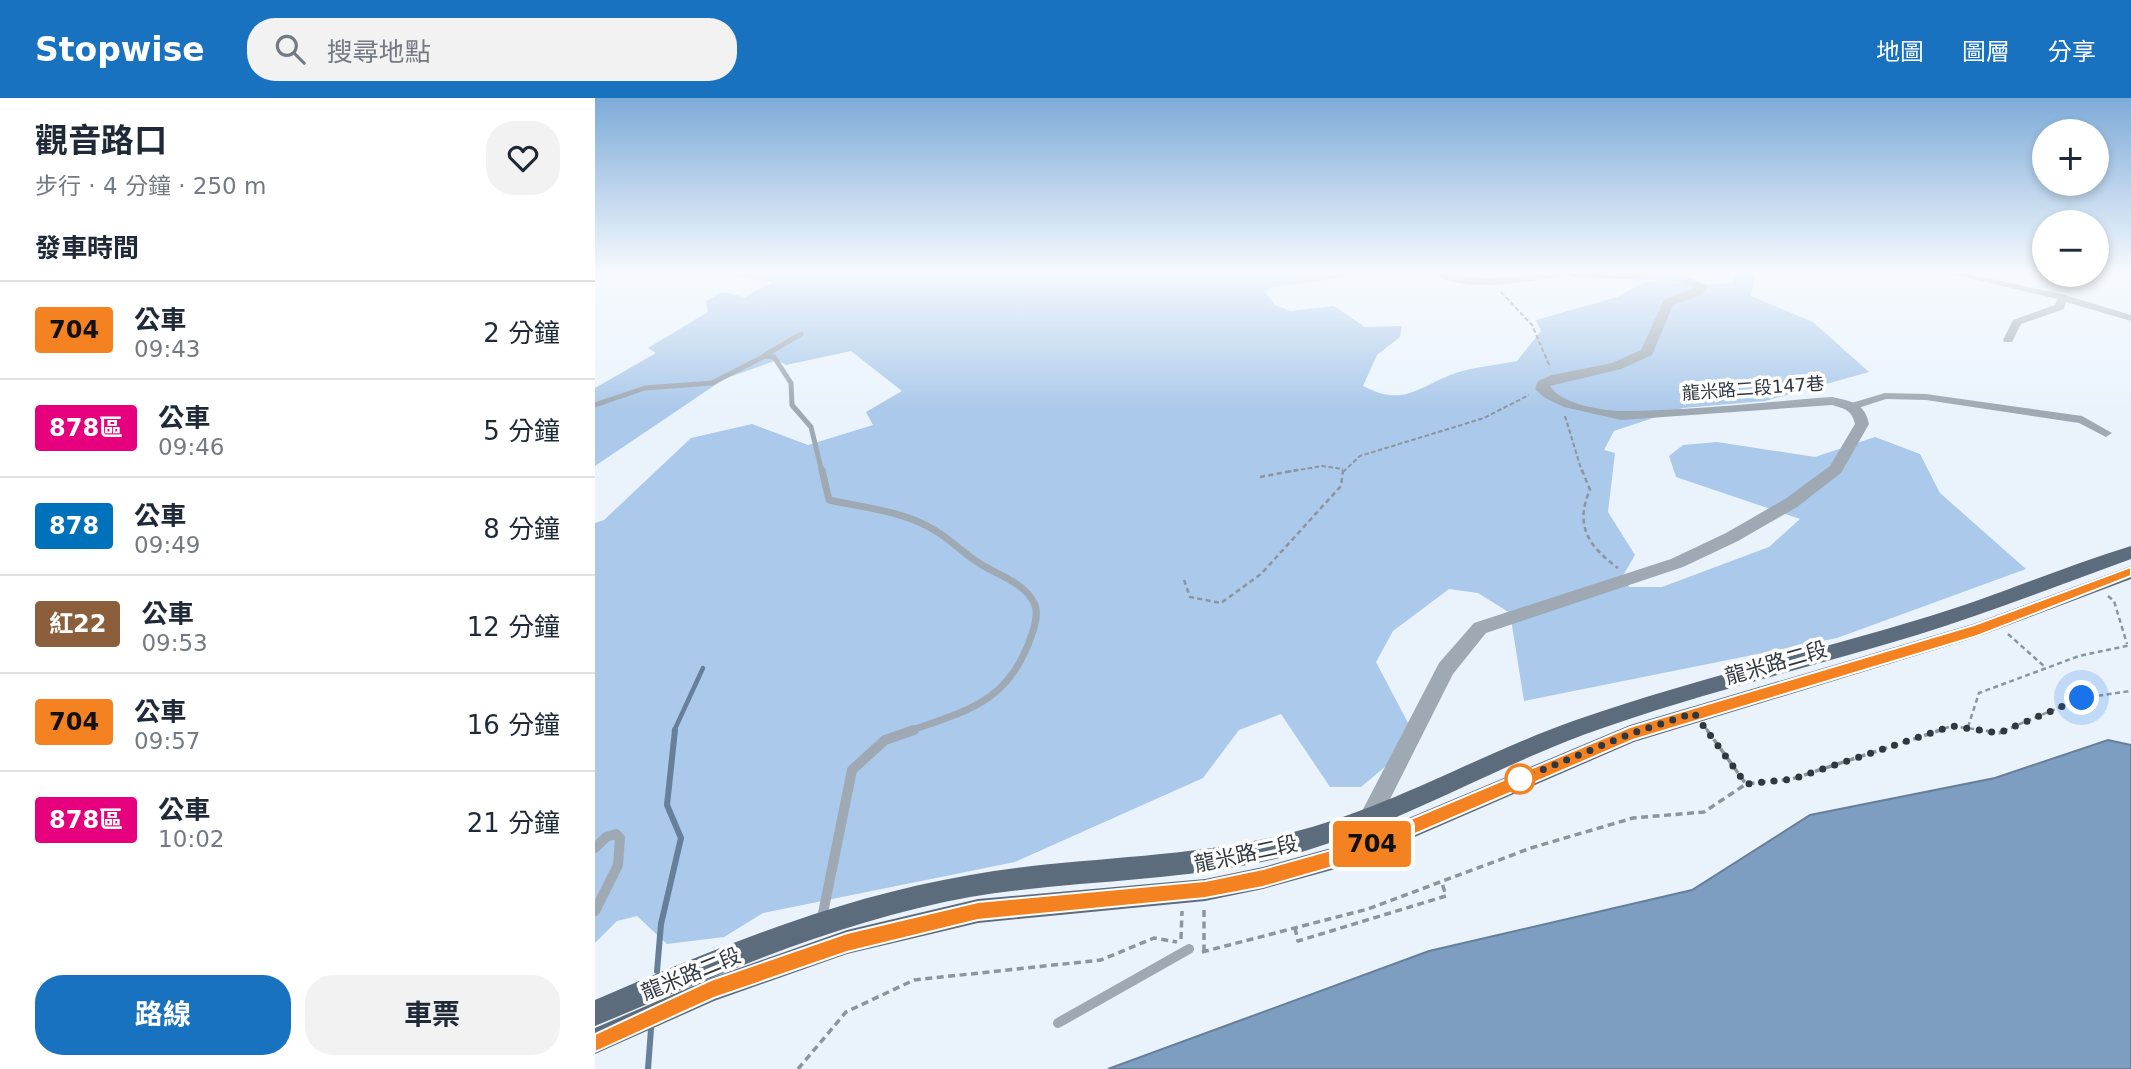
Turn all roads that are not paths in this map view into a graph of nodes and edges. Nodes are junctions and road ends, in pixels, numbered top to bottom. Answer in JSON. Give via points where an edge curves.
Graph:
{"nodes":[{"id":1,"x":1661,"y":318,"type":"edge"},
{"id":2,"x":2028,"y":318,"type":"edge"},
{"id":3,"x":801,"y":334,"type":"dead end"},
{"id":4,"x":2008,"y":340,"type":"dead end"},
{"id":5,"x":765,"y":356,"type":"junction"},
{"id":6,"x":595,"y":405,"type":"edge"},
{"id":7,"x":1852,"y":406,"type":"junction"},
{"id":8,"x":2106,"y":433,"type":"dead end"},
{"id":9,"x":2131,"y":552,"type":"edge"},
{"id":10,"x":2131,"y":572,"type":"edge"},
{"id":11,"x":1370,"y":817,"type":"junction"},
{"id":12,"x":1379,"y":841,"type":"junction"},
{"id":13,"x":595,"y":848,"type":"edge"},
{"id":14,"x":595,"y":911,"type":"edge"},
{"id":15,"x":821,"y":922,"type":"junction"},
{"id":16,"x":1185,"y":946,"type":"road end"},
{"id":17,"x":595,"y":1013,"type":"edge"},
{"id":18,"x":1058,"y":1023,"type":"dead end"},
{"id":19,"x":595,"y":1041,"type":"edge"}],
"edges":[{"from":1,"to":7,"type":"street","name":"龍米路二段147巷","via":[[1647,352],[1616,366],[1547,384],[1566,402],[1621,416],[1817,402]]},
{"from":2,"to":4,"type":"street","via":[[2017,322]]},
{"from":3,"to":5,"type":"lane"},
{"from":5,"to":6,"type":"lane","via":[[712,383],[645,388]]},
{"from":5,"to":15,"type":"lane","via":[[774,357],[791,383],[792,405],[811,427],[829,500],[910,517],[1024,589],[1036,605],[1024,658],[996,695],[885,740],[852,770]]},
{"from":7,"to":8,"type":"street","via":[[1885,396],[1926,397],[2082,421]]},
{"from":7,"to":11,"type":"street","via":[[1860,413],[1862,424],[1836,469],[1791,503],[1677,563],[1480,628],[1447,669]]},
{"from":9,"to":11,"type":"main road","name":"龍米路二段","via":[[1962,613],[1587,726]]},
{"from":10,"to":12,"type":"main road","name":"龍米路二段","via":[[1996,623],[1694,713],[1557,763]]},
{"from":11,"to":12,"type":"street"},
{"from":11,"to":15,"type":"main road","name":"龍米路二段","via":[[1341,830],[1241,856],[968,886]]},
{"from":12,"to":19,"type":"main road","name":"龍米路二段","via":[[1350,854],[1263,878],[1194,891],[978,911],[847,942],[711,989]]},
{"from":13,"to":14,"type":"lane","via":[[606,837],[616,834],[620,838],[618,865]]},
{"from":15,"to":17,"type":"main road","name":"龍米路二段","via":[[752,945]]},
{"from":16,"to":18,"type":"lane"}]}
